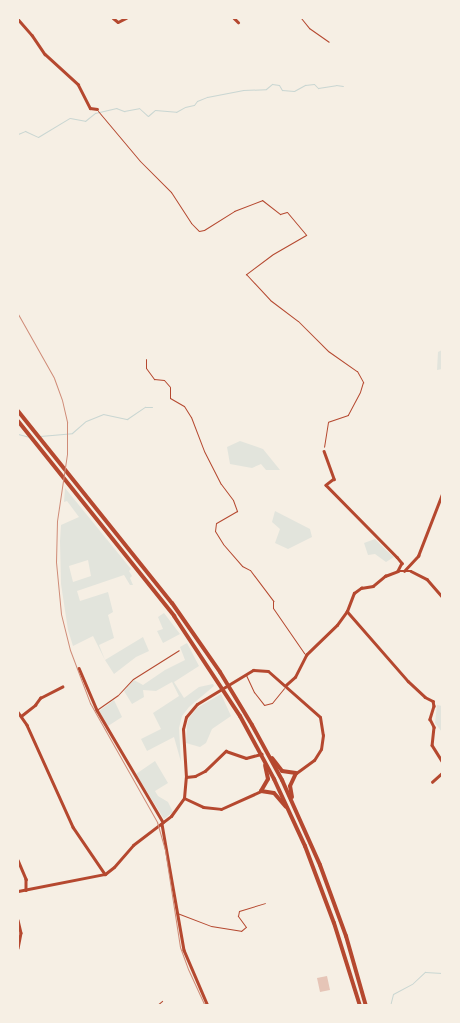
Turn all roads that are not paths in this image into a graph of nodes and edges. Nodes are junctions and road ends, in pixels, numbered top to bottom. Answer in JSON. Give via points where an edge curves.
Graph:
{"nodes":[{"id":1,"x":113,"y":18,"type":"edge"},
{"id":2,"x":126,"y":18,"type":"edge"},
{"id":3,"x":234,"y":18,"type":"edge"},
{"id":4,"x":301,"y":18,"type":"edge"},
{"id":5,"x":18,"y":19,"type":"edge"},
{"id":6,"x":238,"y":22,"type":"dead end"},
{"id":7,"x":329,"y":42,"type":"dead end"},
{"id":8,"x":97,"y":109,"type":"road end"},
{"id":9,"x":18,"y":410,"type":"edge"},
{"id":10,"x":19,"y":423,"type":"edge"},
{"id":11,"x":324,"y":450,"type":"road end"},
{"id":12,"x":442,"y":494,"type":"edge"},
{"id":13,"x":398,"y":571,"type":"junction"},
{"id":14,"x":404,"y":571,"type":"junction"},
{"id":15,"x":442,"y":596,"type":"edge"},
{"id":16,"x":347,"y":611,"type":"junction"},
{"id":17,"x":179,"y":650,"type":"dead end"},
{"id":18,"x":79,"y":668,"type":"dead end"},
{"id":19,"x":245,"y":674,"type":"junction"},
{"id":20,"x":286,"y":685,"type":"junction"},
{"id":21,"x":62,"y":687,"type":"dead end"},
{"id":22,"x":97,"y":710,"type":"junction"},
{"id":23,"x":18,"y":712,"type":"edge"},
{"id":24,"x":21,"y":716,"type":"junction"},
{"id":25,"x":261,"y":754,"type":"junction"},
{"id":26,"x":269,"y":756,"type":"junction"},
{"id":27,"x":442,"y":761,"type":"edge"},
{"id":28,"x":266,"y":763,"type":"junction"},
{"id":29,"x":296,"y":773,"type":"junction"},
{"id":30,"x":442,"y":773,"type":"edge"},
{"id":31,"x":186,"y":777,"type":"junction"},
{"id":32,"x":432,"y":782,"type":"dead end"},
{"id":33,"x":261,"y":791,"type":"junction"},
{"id":34,"x":184,"y":798,"type":"junction"},
{"id":35,"x":292,"y":802,"type":"junction"},
{"id":36,"x":288,"y":808,"type":"junction"},
{"id":37,"x":163,"y":823,"type":"junction"},
{"id":38,"x":18,"y":860,"type":"edge"},
{"id":39,"x":105,"y":874,"type":"junction"},
{"id":40,"x":26,"y":890,"type":"junction"},
{"id":41,"x":18,"y":892,"type":"edge"},
{"id":42,"x":265,"y":903,"type":"dead end"},
{"id":43,"x":177,"y":912,"type":"junction"},
{"id":44,"x":18,"y":920,"type":"edge"},
{"id":45,"x":18,"y":948,"type":"edge"},
{"id":46,"x":162,"y":1001,"type":"dead end"},
{"id":47,"x":156,"y":1006,"type":"edge"},
{"id":48,"x":208,"y":1006,"type":"edge"},
{"id":49,"x":360,"y":1006,"type":"edge"},
{"id":50,"x":366,"y":1006,"type":"edge"}],
"edges":[{"from":1,"to":2,"type":"street","via":[[118,22]]},
{"from":3,"to":6,"type":"street"},
{"from":4,"to":7,"type":"lane"},
{"from":5,"to":8,"type":"street","via":[[45,54],[78,84],[90,108]]},
{"from":9,"to":26,"type":"main road","via":[[195,635]]},
{"from":10,"to":25,"type":"main road","via":[[192,641]]},
{"from":11,"to":13,"type":"street","via":[[334,479],[326,485],[397,557],[402,563]]},
{"from":12,"to":14,"type":"street","via":[[418,556]]},
{"from":13,"to":14,"type":"street"},
{"from":13,"to":16,"type":"street","via":[[354,593]]},
{"from":14,"to":15,"type":"street","via":[[427,579]]},
{"from":16,"to":20,"type":"street","via":[[306,656],[295,678]]},
{"from":16,"to":27,"type":"street","via":[[408,681],[432,701],[432,745]]},
{"from":17,"to":22,"type":"lane","via":[[133,679]]},
{"from":18,"to":22,"type":"street"},
{"from":19,"to":20,"type":"street","via":[[260,668],[268,670]]},
{"from":19,"to":20,"type":"lane","via":[[264,705],[272,703]]},
{"from":19,"to":31,"type":"street","via":[[192,708],[184,722]]},
{"from":20,"to":29,"type":"street","via":[[320,717],[324,735],[314,760]]},
{"from":21,"to":24,"type":"street","via":[[40,698]]},
{"from":22,"to":37,"type":"street"},
{"from":23,"to":24,"type":"street"},
{"from":24,"to":39,"type":"street","via":[[74,827]]},
{"from":25,"to":28,"type":"main road"},
{"from":25,"to":31,"type":"street","via":[[246,758],[226,751],[205,771]]},
{"from":26,"to":29,"type":"main road","via":[[282,771]]},
{"from":26,"to":35,"type":"main road"},
{"from":28,"to":33,"type":"main road","via":[[268,779]]},
{"from":28,"to":36,"type":"main road"},
{"from":29,"to":35,"type":"main road","via":[[290,786]]},
{"from":30,"to":32,"type":"street"},
{"from":31,"to":34,"type":"street"},
{"from":33,"to":34,"type":"street","via":[[221,810],[209,809]]},
{"from":33,"to":36,"type":"main road","via":[[274,793]]},
{"from":34,"to":37,"type":"street","via":[[176,812]]},
{"from":35,"to":50,"type":"main road","via":[[330,891]]},
{"from":36,"to":49,"type":"main road","via":[[334,923]]},
{"from":37,"to":39,"type":"street","via":[[133,845]]},
{"from":37,"to":43,"type":"street"},
{"from":38,"to":40,"type":"street","via":[[26,879]]},
{"from":39,"to":40,"type":"street"},
{"from":40,"to":41,"type":"street"},
{"from":42,"to":43,"type":"lane","via":[[239,911],[238,916],[246,927],[241,931],[211,926]]},
{"from":43,"to":48,"type":"street","via":[[184,950]]},
{"from":44,"to":45,"type":"street","via":[[21,933]]},
{"from":46,"to":47,"type":"lane"}]}
